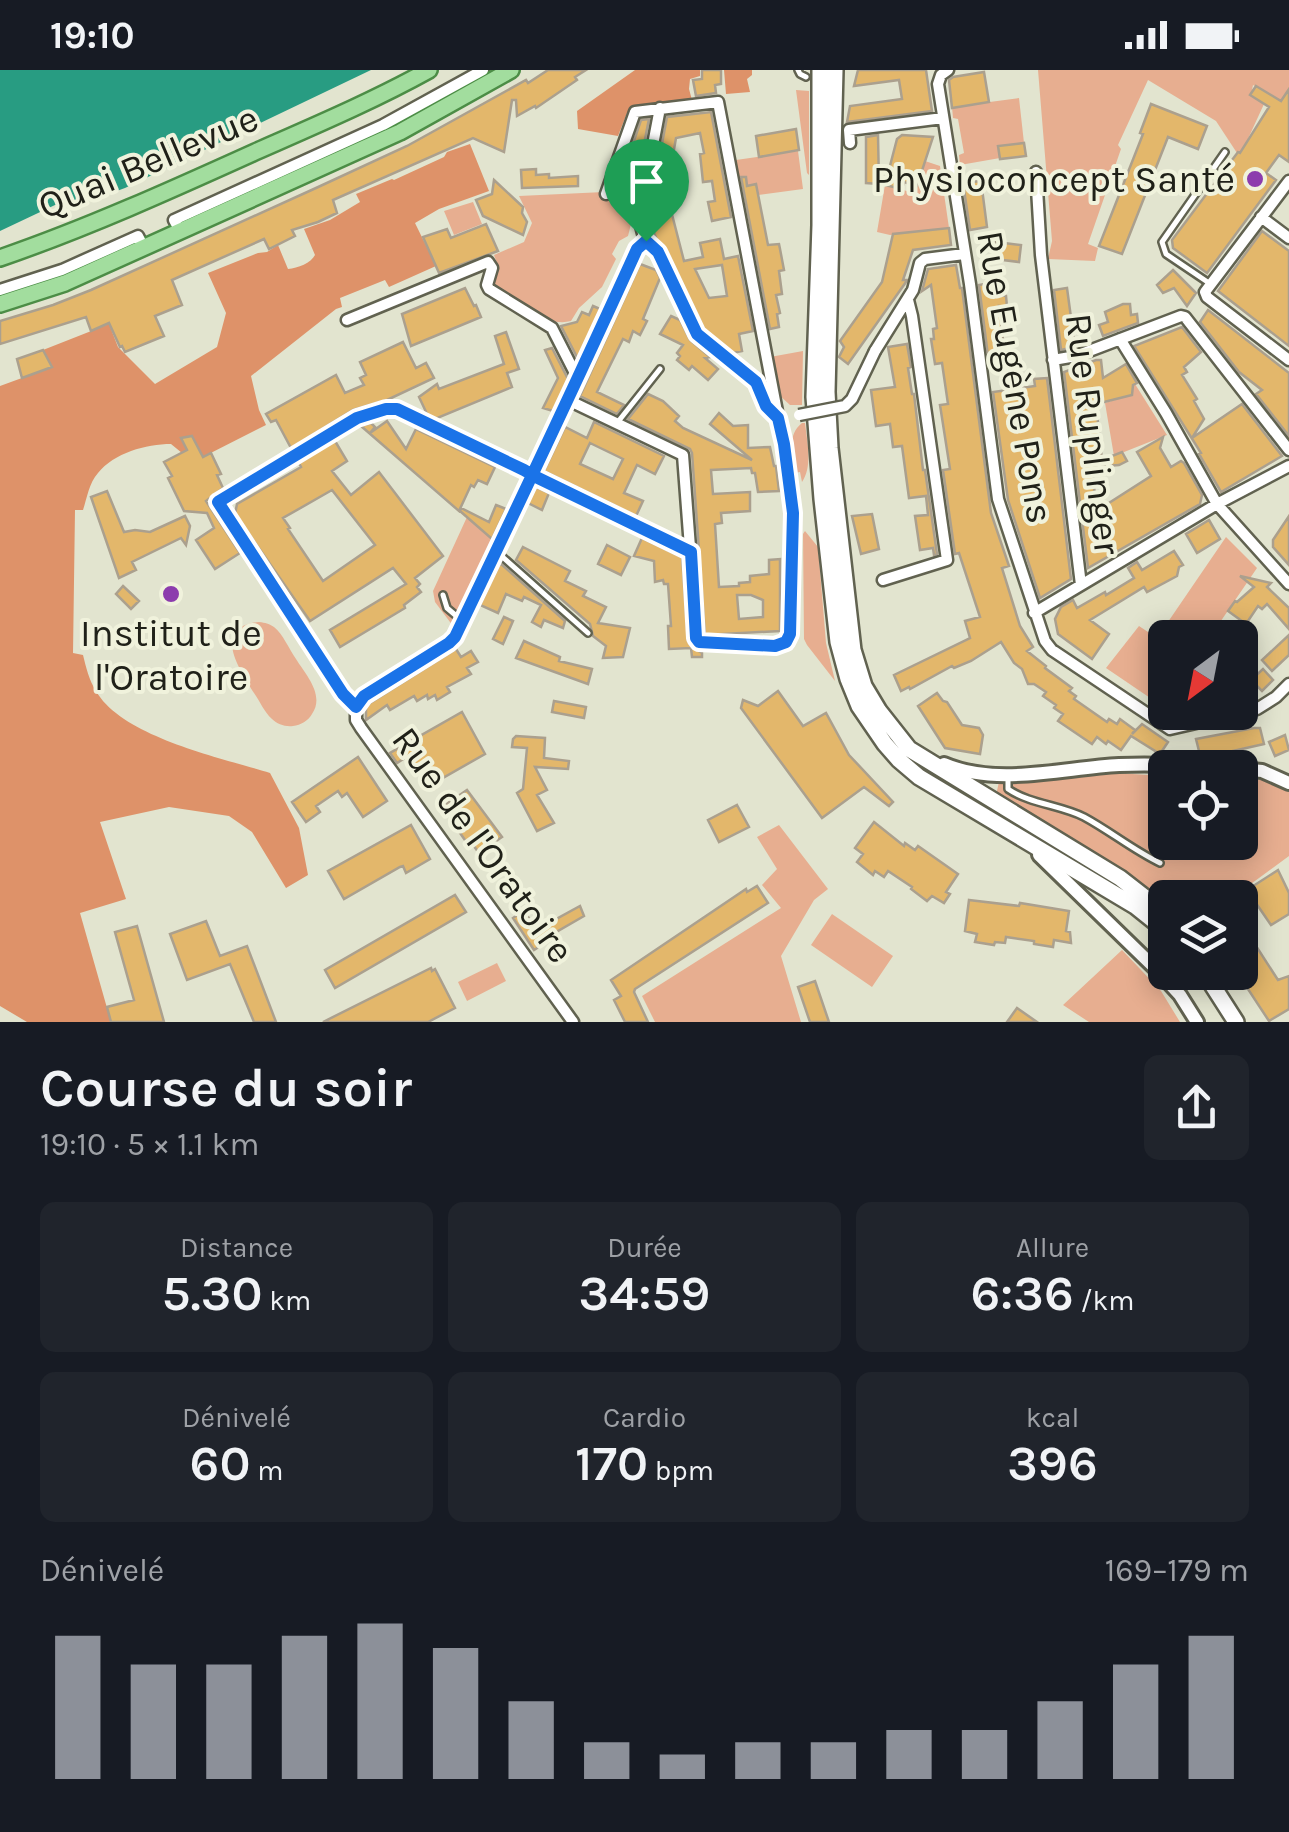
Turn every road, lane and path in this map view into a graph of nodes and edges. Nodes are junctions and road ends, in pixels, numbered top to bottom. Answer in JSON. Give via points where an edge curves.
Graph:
{"nodes":[{"id":1,"x":429,"y":70,"type":"edge"},
{"id":2,"x":484,"y":70,"type":"edge"},
{"id":3,"x":511,"y":70,"type":"edge"},
{"id":4,"x":816,"y":73,"type":"edge"},
{"id":5,"x":945,"y":73,"type":"edge"},
{"id":6,"x":660,"y":108,"type":"junction"},
{"id":7,"x":943,"y":118,"type":"junction"},
{"id":8,"x":850,"y":144,"type":"dead end"},
{"id":9,"x":1225,"y":152,"type":"dead end"},
{"id":10,"x":1036,"y":172,"type":"dead end"},
{"id":11,"x":1289,"y":181,"type":"edge"},
{"id":12,"x":606,"y":194,"type":"dead end"},
{"id":13,"x":1261,"y":217,"type":"junction"},
{"id":14,"x":180,"y":232,"type":"junction"},
{"id":15,"x":1289,"y":238,"type":"edge"},
{"id":16,"x":646,"y":241,"type":"junction"},
{"id":17,"x":144,"y":248,"type":"junction"},
{"id":18,"x":964,"y":254,"type":"junction"},
{"id":19,"x":0,"y":258,"type":"edge"},
{"id":20,"x":1210,"y":283,"type":"junction"},
{"id":21,"x":0,"y":290,"type":"edge"},
{"id":22,"x":908,"y":300,"type":"junction"},
{"id":23,"x":0,"y":304,"type":"edge"},
{"id":24,"x":347,"y":320,"type":"dead end"},
{"id":25,"x":1120,"y":339,"type":"junction"},
{"id":26,"x":1052,"y":360,"type":"junction"},
{"id":27,"x":1289,"y":360,"type":"edge"},
{"id":28,"x":660,"y":369,"type":"dead end"},
{"id":29,"x":578,"y":379,"type":"junction"},
{"id":30,"x":568,"y":400,"type":"junction"},
{"id":31,"x":778,"y":418,"type":"junction"},
{"id":32,"x":617,"y":423,"type":"junction"},
{"id":33,"x":1289,"y":450,"type":"edge"},
{"id":34,"x":1289,"y":466,"type":"edge"},
{"id":35,"x":532,"y":475,"type":"junction"},
{"id":36,"x":1218,"y":504,"type":"junction"},
{"id":37,"x":496,"y":551,"type":"junction"},
{"id":38,"x":691,"y":552,"type":"junction"},
{"id":39,"x":883,"y":580,"type":"dead end"},
{"id":40,"x":1289,"y":584,"type":"edge"},
{"id":41,"x":1081,"y":585,"type":"junction"},
{"id":42,"x":443,"y":594,"type":"dead end"},
{"id":43,"x":1034,"y":612,"type":"junction"},
{"id":44,"x":463,"y":620,"type":"junction"},
{"id":45,"x":588,"y":633,"type":"dead end"},
{"id":46,"x":1289,"y":684,"type":"edge"},
{"id":47,"x":356,"y":707,"type":"junction"},
{"id":48,"x":894,"y":731,"type":"junction"},
{"id":49,"x":1148,"y":766,"type":"edge"},
{"id":50,"x":1258,"y":771,"type":"edge"},
{"id":51,"x":1008,"y":774,"type":"junction"},
{"id":52,"x":1289,"y":784,"type":"edge"},
{"id":53,"x":1022,"y":840,"type":"junction"},
{"id":54,"x":1160,"y":864,"type":"dead end"},
{"id":55,"x":1148,"y":900,"type":"edge"},
{"id":56,"x":1148,"y":916,"type":"edge"},
{"id":57,"x":1216,"y":990,"type":"edge"},
{"id":58,"x":1226,"y":990,"type":"edge"},
{"id":59,"x":573,"y":1022,"type":"edge"},
{"id":60,"x":1198,"y":1022,"type":"edge"},
{"id":61,"x":1236,"y":1022,"type":"edge"},
{"id":62,"x":1246,"y":1022,"type":"edge"}],
"edges":[{"from":1,"to":19,"type":"main road","name":"Quai Bellevue","via":[[142,203]]},
{"from":2,"to":14,"type":"street","via":[[383,125],[174,220]]},
{"from":3,"to":14,"type":"main road","via":[[400,132]]},
{"from":4,"to":48,"type":"main road","via":[[830,448],[856,664]]},
{"from":4,"to":53,"type":"main road","via":[[815,423],[843,664],[859,706],[899,760]]},
{"from":5,"to":7,"type":"street","name":"Rue Eugène Pons","via":[[938,84]]},
{"from":6,"to":12,"type":"street","via":[[634,114]]},
{"from":6,"to":16,"type":"street","via":[[639,218]]},
{"from":6,"to":31,"type":"street","via":[[718,102]]},
{"from":7,"to":8,"type":"street","via":[[849,130]]},
{"from":7,"to":18,"type":"street","name":"Rue Eugène Pons"},
{"from":9,"to":20,"type":"lane","via":[[1162,242],[1166,254]]},
{"from":10,"to":26,"type":"street","name":"Rue Ruplinger"},
{"from":11,"to":13,"type":"street"},
{"from":13,"to":15,"type":"street"},
{"from":13,"to":20,"type":"street"},
{"from":14,"to":17,"type":"main road"},
{"from":16,"to":29,"type":"street"},
{"from":16,"to":31,"type":"street","via":[[658,252],[697,334],[756,382]]},
{"from":17,"to":21,"type":"street","via":[[138,236]]},
{"from":17,"to":23,"type":"main road"},
{"from":18,"to":22,"type":"street","via":[[920,263]]},
{"from":18,"to":43,"type":"street","name":"Rue Eugène Pons","via":[[998,499]]},
{"from":20,"to":27,"type":"street","via":[[1206,297]]},
{"from":22,"to":31,"type":"street","bridge":true,"via":[[850,402]]},
{"from":22,"to":39,"type":"street","via":[[947,560]]},
{"from":24,"to":29,"type":"street","via":[[485,262],[491,264],[489,290],[552,328]]},
{"from":25,"to":26,"type":"street"},
{"from":25,"to":33,"type":"street","via":[[1182,316],[1189,320]]},
{"from":25,"to":36,"type":"street"},
{"from":26,"to":41,"type":"street","name":"Rue Ruplinger"},
{"from":28,"to":32,"type":"lane"},
{"from":29,"to":30,"type":"street"},
{"from":30,"to":32,"type":"street"},
{"from":30,"to":35,"type":"street"},
{"from":31,"to":38,"type":"street","via":[[793,513],[786,642],[702,644],[696,638]]},
{"from":32,"to":38,"type":"street","via":[[683,454]]},
{"from":34,"to":36,"type":"street"},
{"from":35,"to":37,"type":"street"},
{"from":35,"to":38,"type":"street"},
{"from":35,"to":47,"type":"street","name":"Rue de l'Oratoire","via":[[392,408],[357,418],[218,502]]},
{"from":36,"to":40,"type":"street"},
{"from":36,"to":41,"type":"street"},
{"from":37,"to":44,"type":"street"},
{"from":37,"to":45,"type":"lane"},
{"from":41,"to":43,"type":"street"},
{"from":42,"to":44,"type":"lane","via":[[447,608]]},
{"from":43,"to":46,"type":"street","name":"Rue Eugène Pons","via":[[1052,650],[1170,729],[1257,709]]},
{"from":44,"to":47,"type":"street","via":[[452,641]]},
{"from":47,"to":59,"type":"street","name":"Rue de l'Oratoire","via":[[356,720]]},
{"from":48,"to":51,"type":"street","via":[[947,766]]},
{"from":48,"to":55,"type":"main road","via":[[909,749]]},
{"from":49,"to":51,"type":"street"},
{"from":50,"to":52,"type":"street"},
{"from":51,"to":54,"type":"lane","via":[[1008,789],[1017,795],[1080,816]]},
{"from":53,"to":56,"type":"main road"},
{"from":53,"to":60,"type":"street","via":[[1156,968]]},
{"from":57,"to":61,"type":"main road"},
{"from":58,"to":62,"type":"main road"}]}
